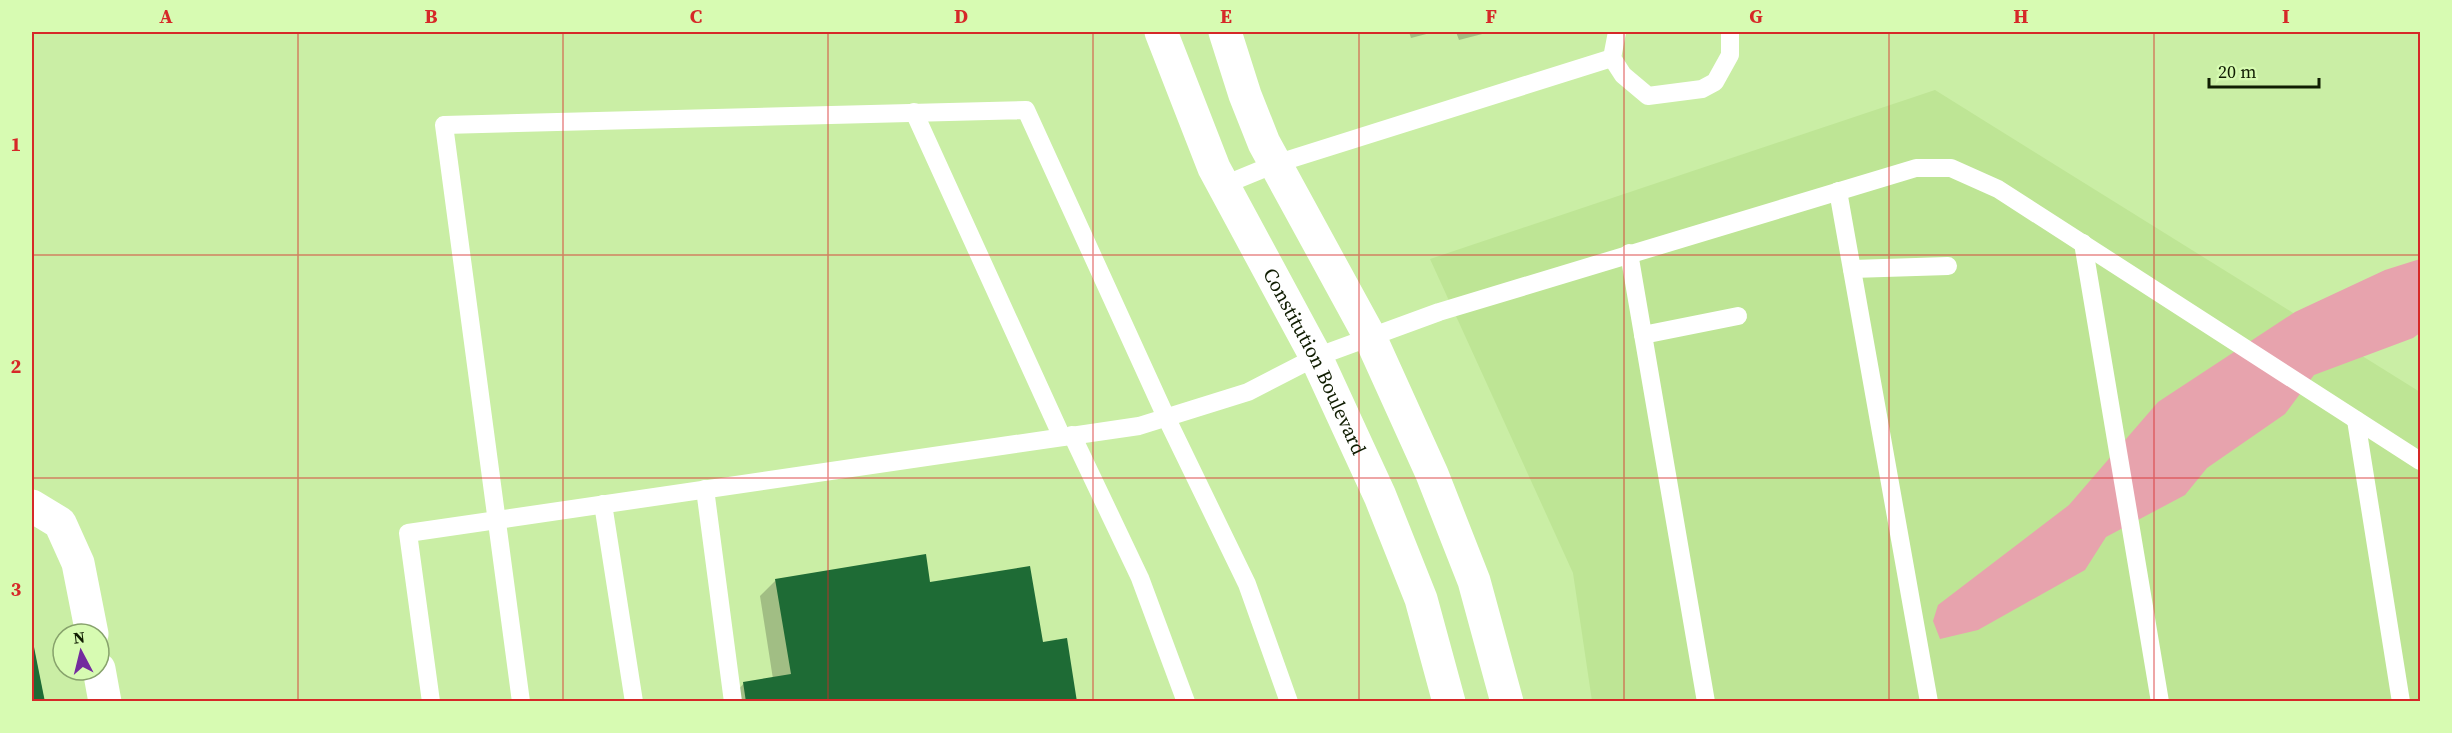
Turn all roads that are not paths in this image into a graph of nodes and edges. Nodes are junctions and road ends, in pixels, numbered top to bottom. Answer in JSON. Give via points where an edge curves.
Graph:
{"nodes":[{"id":1,"x":1161,"y":32,"type":"edge"},
{"id":2,"x":1225,"y":32,"type":"edge"},
{"id":3,"x":1617,"y":32,"type":"edge"},
{"id":4,"x":1730,"y":32,"type":"edge"},
{"id":5,"x":1612,"y":58,"type":"junction"},
{"id":6,"x":914,"y":112,"type":"junction"},
{"id":7,"x":1275,"y":164,"type":"junction"},
{"id":8,"x":1224,"y":185,"type":"junction"},
{"id":9,"x":1838,"y":191,"type":"junction"},
{"id":10,"x":2083,"y":243,"type":"junction"},
{"id":11,"x":1629,"y":253,"type":"junction"},
{"id":12,"x":1948,"y":266,"type":"dead end"},
{"id":13,"x":1852,"y":269,"type":"junction"},
{"id":14,"x":1738,"y":316,"type":"dead end"},
{"id":15,"x":1643,"y":335,"type":"junction"},
{"id":16,"x":1370,"y":337,"type":"junction"},
{"id":17,"x":1316,"y":357,"type":"junction"},
{"id":18,"x":1166,"y":417,"type":"junction"},
{"id":19,"x":2356,"y":420,"type":"junction"},
{"id":20,"x":1067,"y":436,"type":"junction"},
{"id":21,"x":2421,"y":461,"type":"edge"},
{"id":22,"x":705,"y":489,"type":"junction"},
{"id":23,"x":603,"y":504,"type":"junction"},
{"id":24,"x":32,"y":506,"type":"edge"},
{"id":25,"x":496,"y":520,"type":"junction"},
{"id":26,"x":90,"y":622,"type":"edge"},
{"id":27,"x":101,"y":682,"type":"edge"},
{"id":28,"x":105,"y":702,"type":"edge"},
{"id":29,"x":431,"y":702,"type":"edge"},
{"id":30,"x":521,"y":702,"type":"edge"},
{"id":31,"x":634,"y":702,"type":"edge"},
{"id":32,"x":734,"y":702,"type":"edge"},
{"id":33,"x":1186,"y":702,"type":"edge"},
{"id":34,"x":1289,"y":702,"type":"edge"},
{"id":35,"x":1449,"y":702,"type":"edge"},
{"id":36,"x":1507,"y":702,"type":"edge"},
{"id":37,"x":1706,"y":702,"type":"edge"},
{"id":38,"x":1929,"y":702,"type":"edge"},
{"id":39,"x":2160,"y":702,"type":"edge"},
{"id":40,"x":2401,"y":702,"type":"edge"}],
"edges":[{"from":1,"to":8,"type":"street","name":"Constitution Boulevard"},
{"from":2,"to":7,"type":"street","via":[[1245,95]]},
{"from":3,"to":5,"type":"lane"},
{"from":4,"to":5,"type":"lane","via":[[1730,55],[1715,82],[1702,89],[1648,96],[1623,75]]},
{"from":5,"to":7,"type":"lane"},
{"from":6,"to":18,"type":"lane","via":[[1026,110]]},
{"from":6,"to":20,"type":"lane"},
{"from":6,"to":25,"type":"lane","via":[[444,125]]},
{"from":7,"to":8,"type":"lane"},
{"from":7,"to":16,"type":"street"},
{"from":8,"to":17,"type":"street","name":"Constitution Boulevard"},
{"from":9,"to":10,"type":"lane","via":[[1916,168],[1951,168],[1998,189]]},
{"from":9,"to":11,"type":"lane"},
{"from":9,"to":13,"type":"lane"},
{"from":10,"to":19,"type":"lane"},
{"from":10,"to":39,"type":"lane"},
{"from":11,"to":15,"type":"lane"},
{"from":11,"to":16,"type":"lane"},
{"from":12,"to":13,"type":"lane"},
{"from":13,"to":38,"type":"lane"},
{"from":14,"to":15,"type":"lane"},
{"from":15,"to":37,"type":"lane"},
{"from":16,"to":17,"type":"lane"},
{"from":16,"to":36,"type":"street","via":[[1461,543]]},
{"from":17,"to":18,"type":"lane","via":[[1248,392]]},
{"from":17,"to":35,"type":"street","name":"Constitution Boulevard","via":[[1408,563]]},
{"from":18,"to":20,"type":"lane","via":[[1139,426]]},
{"from":18,"to":34,"type":"lane","via":[[1247,584]]},
{"from":19,"to":21,"type":"lane"},
{"from":19,"to":40,"type":"lane"},
{"from":20,"to":22,"type":"lane"},
{"from":20,"to":33,"type":"lane","via":[[1140,578]]},
{"from":22,"to":23,"type":"lane"},
{"from":22,"to":32,"type":"lane"},
{"from":23,"to":25,"type":"lane"},
{"from":23,"to":31,"type":"lane"},
{"from":24,"to":26,"type":"street","via":[[60,523],[78,563]]},
{"from":25,"to":29,"type":"lane","via":[[408,533]]},
{"from":25,"to":30,"type":"lane"},
{"from":27,"to":28,"type":"street"}]}
